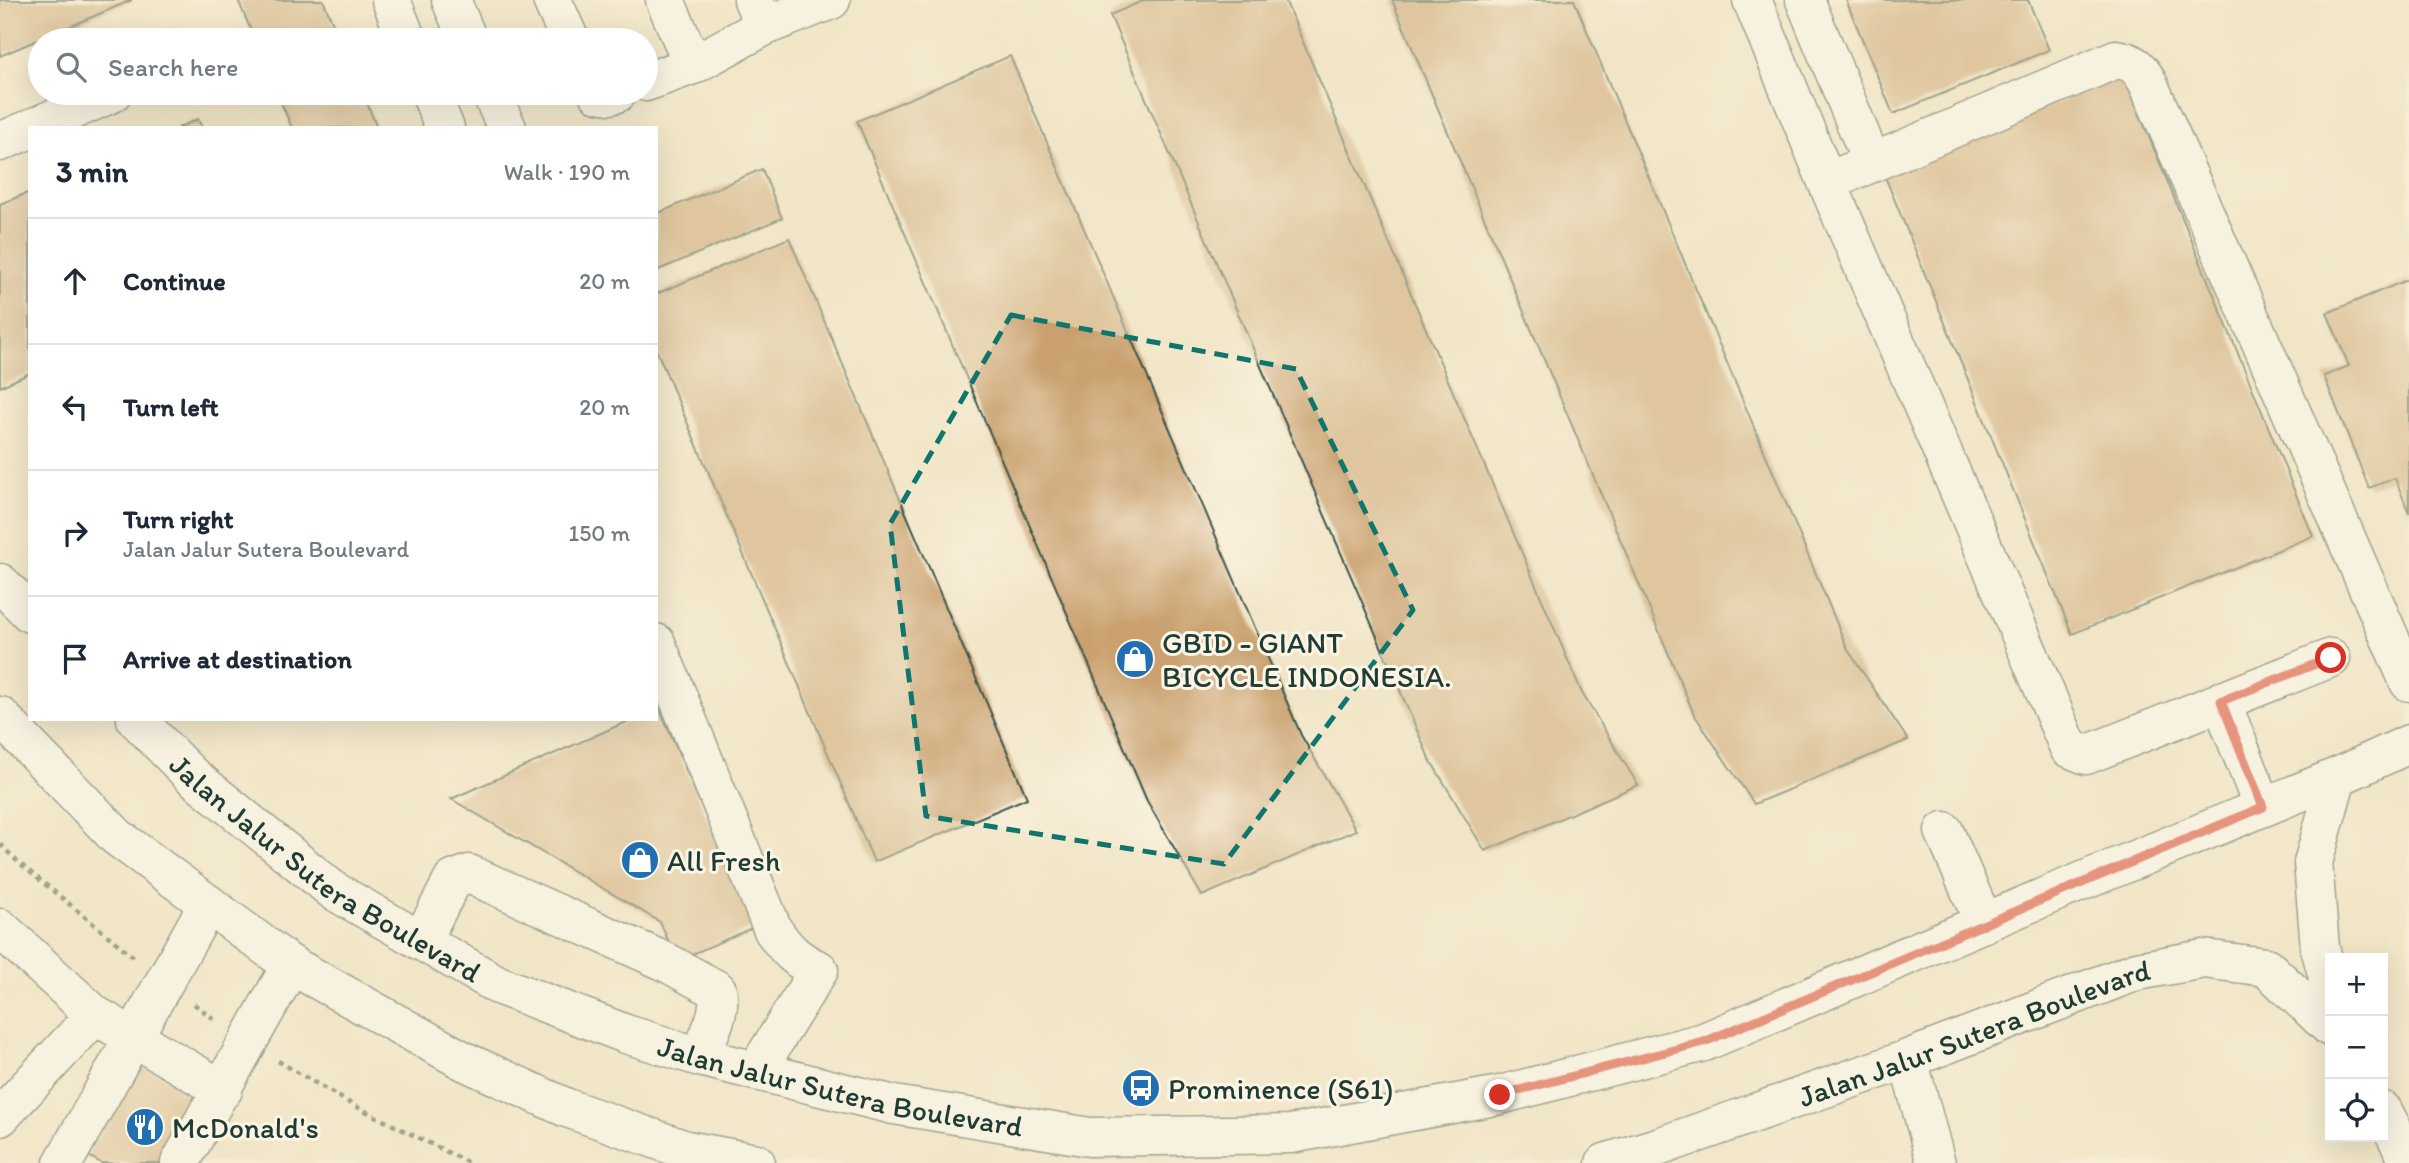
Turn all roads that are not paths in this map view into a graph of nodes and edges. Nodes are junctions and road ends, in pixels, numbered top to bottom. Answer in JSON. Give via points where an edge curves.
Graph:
{"nodes":[{"id":1,"x":391,"y":0,"type":"edge"},
{"id":2,"x":451,"y":0,"type":"edge"},
{"id":3,"x":552,"y":0,"type":"edge"},
{"id":4,"x":664,"y":0,"type":"edge"},
{"id":5,"x":831,"y":0,"type":"edge"},
{"id":6,"x":1752,"y":0,"type":"edge"},
{"id":7,"x":1805,"y":0,"type":"edge"},
{"id":8,"x":759,"y":13,"type":"edge"},
{"id":9,"x":403,"y":28,"type":"edge"},
{"id":10,"x":463,"y":28,"type":"edge"},
{"id":11,"x":565,"y":28,"type":"edge"},
{"id":12,"x":693,"y":65,"type":"junction"},
{"id":13,"x":658,"y":78,"type":"edge"},
{"id":14,"x":84,"y":105,"type":"edge"},
{"id":15,"x":435,"y":105,"type":"edge"},
{"id":16,"x":496,"y":105,"type":"edge"},
{"id":17,"x":36,"y":126,"type":"edge"},
{"id":18,"x":444,"y":126,"type":"edge"},
{"id":19,"x":506,"y":126,"type":"edge"},
{"id":20,"x":28,"y":129,"type":"edge"},
{"id":21,"x":0,"y":142,"type":"edge"},
{"id":22,"x":1872,"y":163,"type":"junction"},
{"id":23,"x":1827,"y":183,"type":"junction"},
{"id":24,"x":0,"y":583,"type":"edge"},
{"id":25,"x":28,"y":611,"type":"edge"},
{"id":26,"x":658,"y":648,"type":"edge"},
{"id":27,"x":2331,"y":658,"type":"dead end"},
{"id":28,"x":2409,"y":682,"type":"edge"},
{"id":29,"x":2221,"y":701,"type":"junction"},
{"id":30,"x":0,"y":716,"type":"edge"},
{"id":31,"x":138,"y":721,"type":"edge"},
{"id":32,"x":2409,"y":744,"type":"edge"},
{"id":33,"x":2337,"y":777,"type":"junction"},
{"id":34,"x":2263,"y":807,"type":"junction"},
{"id":35,"x":1944,"y":831,"type":"dead end"},
{"id":36,"x":208,"y":904,"type":"junction"},
{"id":37,"x":1984,"y":923,"type":"junction"},
{"id":38,"x":0,"y":928,"type":"edge"},
{"id":39,"x":421,"y":940,"type":"junction"},
{"id":40,"x":291,"y":965,"type":"junction"},
{"id":41,"x":2325,"y":966,"type":"edge"},
{"id":42,"x":95,"y":1015,"type":"junction"},
{"id":43,"x":2325,"y":1022,"type":"edge"},
{"id":44,"x":133,"y":1038,"type":"junction"},
{"id":45,"x":700,"y":1057,"type":"junction"},
{"id":46,"x":1908,"y":1059,"type":"junction"},
{"id":47,"x":756,"y":1071,"type":"junction"},
{"id":48,"x":223,"y":1090,"type":"junction"},
{"id":49,"x":0,"y":1117,"type":"edge"},
{"id":50,"x":1661,"y":1155,"type":"edge"},
{"id":51,"x":682,"y":1157,"type":"edge"},
{"id":52,"x":62,"y":1163,"type":"edge"},
{"id":53,"x":180,"y":1163,"type":"edge"},
{"id":54,"x":756,"y":1163,"type":"edge"},
{"id":55,"x":1605,"y":1163,"type":"edge"},
{"id":56,"x":1936,"y":1163,"type":"edge"}],
"edges":[{"from":1,"to":9,"type":"main road"},
{"from":2,"to":10,"type":"main road"},
{"from":3,"to":11,"type":"main road"},
{"from":4,"to":12,"type":"main road"},
{"from":5,"to":8,"type":"main road"},
{"from":6,"to":23,"type":"main road"},
{"from":7,"to":22,"type":"main road"},
{"from":8,"to":12,"type":"main road"},
{"from":12,"to":13,"type":"main road"},
{"from":14,"to":17,"type":"main road"},
{"from":15,"to":18,"type":"main road"},
{"from":16,"to":19,"type":"main road"},
{"from":20,"to":21,"type":"main road"},
{"from":22,"to":23,"type":"main road"},
{"from":22,"to":28,"type":"main road","via":[[2116,59],[2130,60],[2142,72]]},
{"from":23,"to":29,"type":"main road","via":[[2069,748],[2086,755]]},
{"from":24,"to":25,"type":"main road"},
{"from":26,"to":47,"type":"main road","via":[[773,930],[787,951],[819,970]]},
{"from":27,"to":29,"type":"main road"},
{"from":29,"to":34,"type":"main road"},
{"from":30,"to":36,"type":"main road","via":[[117,837]]},
{"from":31,"to":39,"type":"main road","name":"Jalan Jalur Sutera Boulevard","via":[[191,775],[334,891]]},
{"from":32,"to":33,"type":"main road","name":"Jalan Jalur Sutera Boulevard"},
{"from":33,"to":34,"type":"main road","name":"Jalan Jalur Sutera Boulevard"},
{"from":33,"to":41,"type":"main road","via":[[2313,863]]},
{"from":34,"to":37,"type":"main road","name":"Jalan Jalur Sutera Boulevard"},
{"from":35,"to":37,"type":"main road"},
{"from":36,"to":40,"type":"main road"},
{"from":36,"to":44,"type":"main road"},
{"from":37,"to":47,"type":"main road","name":"Jalan Jalur Sutera Boulevard","via":[[1704,1042],[1500,1095],[1291,1134],[1090,1137],[894,1105]]},
{"from":38,"to":42,"type":"main road"},
{"from":39,"to":45,"type":"main road","name":"Jalan Jalur Sutera Boulevard","via":[[498,985]]},
{"from":39,"to":45,"type":"main road","via":[[453,880],[469,874],[666,962],[717,990],[717,1013]]},
{"from":40,"to":48,"type":"main road"},
{"from":40,"to":51,"type":"main road","via":[[464,1061]]},
{"from":42,"to":44,"type":"main road"},
{"from":42,"to":49,"type":"main road"},
{"from":43,"to":46,"type":"main road","name":"Jalan Jalur Sutera Boulevard","via":[[2266,967],[2204,959],[2137,971]]},
{"from":44,"to":48,"type":"main road"},
{"from":44,"to":52,"type":"main road"},
{"from":45,"to":47,"type":"main road","name":"Jalan Jalur Sutera Boulevard"},
{"from":46,"to":50,"type":"main road","name":"Jalan Jalur Sutera Boulevard"},
{"from":46,"to":56,"type":"main road"},
{"from":48,"to":53,"type":"main road"},
{"from":50,"to":55,"type":"main road","name":"Jalan Jalur Sutera Boulevard"},
{"from":51,"to":54,"type":"main road"}]}
